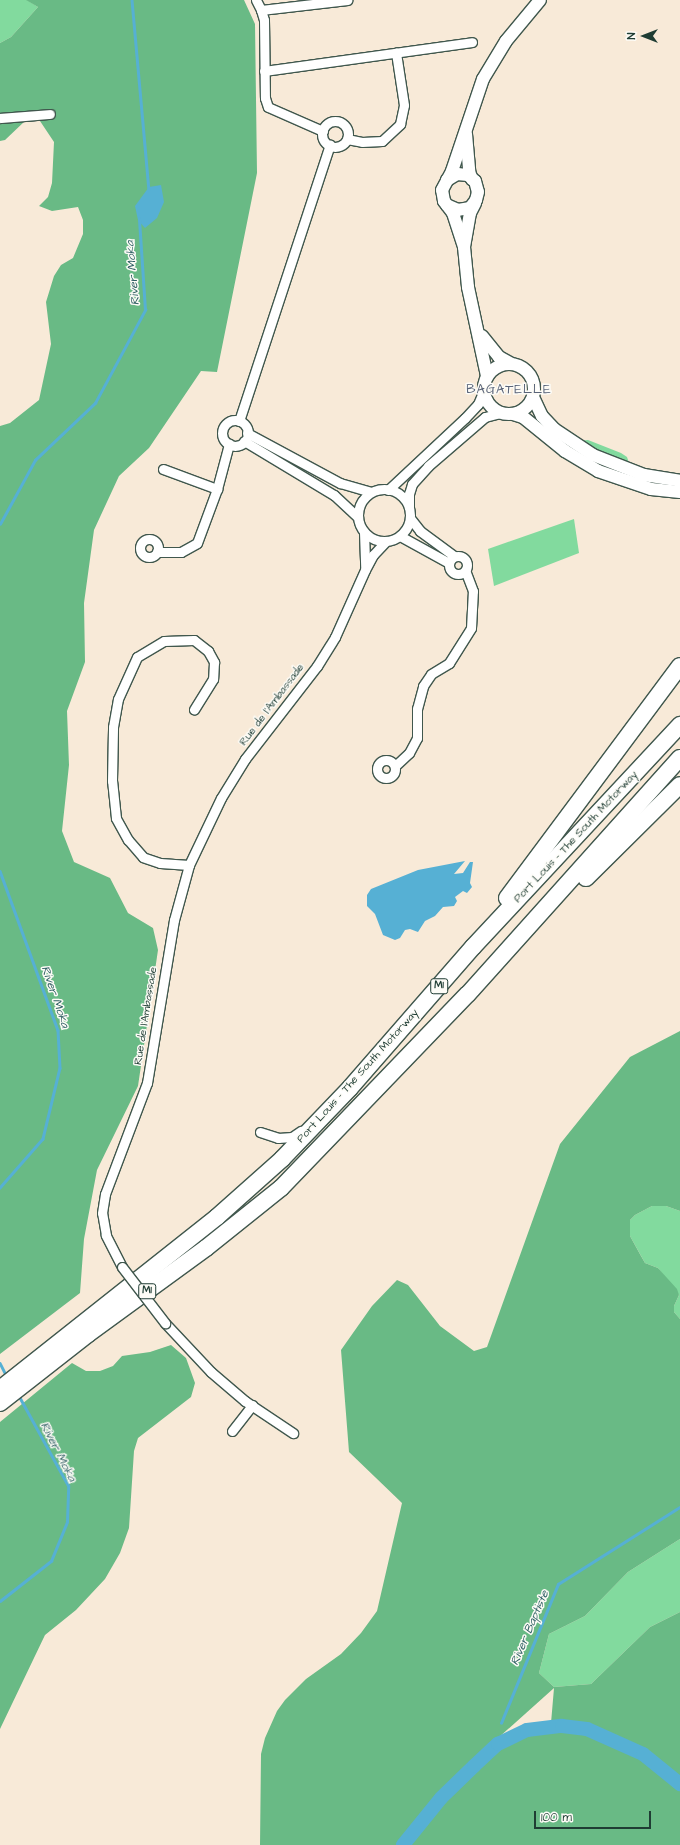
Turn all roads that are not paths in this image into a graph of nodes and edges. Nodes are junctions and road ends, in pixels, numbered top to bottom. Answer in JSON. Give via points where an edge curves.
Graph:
{"nodes":[{"id":1,"x":256,"y":0,"type":"edge"},
{"id":2,"x":347,"y":0,"type":"edge"},
{"id":3,"x":540,"y":0,"type":"edge"},
{"id":4,"x":261,"y":10,"type":"junction"},
{"id":5,"x":472,"y":42,"type":"dead end"},
{"id":6,"x":396,"y":53,"type":"junction"},
{"id":7,"x":264,"y":71,"type":"junction"},
{"id":8,"x":50,"y":114,"type":"dead end"},
{"id":9,"x":0,"y":118,"type":"edge"},
{"id":10,"x":465,"y":129,"type":"junction"},
{"id":11,"x":323,"y":131,"type":"junction"},
{"id":12,"x":347,"y":139,"type":"junction"},
{"id":13,"x":330,"y":145,"type":"junction"},
{"id":14,"x":472,"y":179,"type":"junction"},
{"id":15,"x":447,"y":180,"type":"junction"},
{"id":16,"x":475,"y":203,"type":"junction"},
{"id":17,"x":447,"y":205,"type":"junction"},
{"id":18,"x":464,"y":247,"type":"junction"},
{"id":19,"x":477,"y":328,"type":"junction"},
{"id":20,"x":510,"y":363,"type":"junction"},
{"id":21,"x":487,"y":376,"type":"junction"},
{"id":22,"x":484,"y":390,"type":"junction"},
{"id":23,"x":533,"y":397,"type":"junction"},
{"id":24,"x":500,"y":413,"type":"junction"},
{"id":25,"x":513,"y":414,"type":"junction"},
{"id":26,"x":239,"y":421,"type":"junction"},
{"id":27,"x":246,"y":437,"type":"junction"},
{"id":28,"x":229,"y":444,"type":"junction"},
{"id":29,"x":163,"y":469,"type":"dead end"},
{"id":30,"x":680,"y":481,"type":"edge"},
{"id":31,"x":217,"y":489,"type":"junction"},
{"id":32,"x":388,"y":490,"type":"junction"},
{"id":33,"x":371,"y":492,"type":"junction"},
{"id":34,"x":680,"y":492,"type":"edge"},
{"id":35,"x":409,"y":514,"type":"junction"},
{"id":36,"x":358,"y":517,"type":"junction"},
{"id":37,"x":364,"y":532,"type":"junction"},
{"id":38,"x":400,"y":536,"type":"junction"},
{"id":39,"x":385,"y":542,"type":"junction"},
{"id":40,"x":157,"y":552,"type":"dead end"},
{"id":41,"x":451,"y":559,"type":"junction"},
{"id":42,"x":365,"y":570,"type":"junction"},
{"id":43,"x":465,"y":570,"type":"junction"},
{"id":44,"x":680,"y":666,"type":"edge"},
{"id":45,"x":194,"y":710,"type":"dead end"},
{"id":46,"x":680,"y":725,"type":"edge"},
{"id":47,"x":680,"y":758,"type":"edge"},
{"id":48,"x":395,"y":766,"type":"dead end"},
{"id":49,"x":680,"y":785,"type":"edge"},
{"id":50,"x":189,"y":865,"type":"junction"},
{"id":51,"x":473,"y":947,"type":"junction"},
{"id":52,"x":468,"y":994,"type":"junction"},
{"id":53,"x":350,"y":1088,"type":"junction"},
{"id":54,"x":260,"y":1132,"type":"dead end"},
{"id":55,"x":85,"y":1328,"type":"junction"},
{"id":56,"x":0,"y":1377,"type":"edge"},
{"id":57,"x":0,"y":1389,"type":"edge"},
{"id":58,"x":0,"y":1403,"type":"edge"},
{"id":59,"x":252,"y":1405,"type":"junction"},
{"id":60,"x":0,"y":1414,"type":"edge"},
{"id":61,"x":232,"y":1431,"type":"dead end"},
{"id":62,"x":293,"y":1433,"type":"dead end"}],
"edges":[{"from":1,"to":4,"type":"street"},
{"from":2,"to":4,"type":"street"},
{"from":3,"to":10,"type":"main road","via":[[506,41],[483,79]]},
{"from":4,"to":7,"type":"street","via":[[264,20]]},
{"from":5,"to":6,"type":"street"},
{"from":6,"to":7,"type":"street"},
{"from":6,"to":12,"type":"street","via":[[404,105],[400,124],[382,141],[362,142]]},
{"from":7,"to":11,"type":"street","via":[[264,98],[268,107]]},
{"from":8,"to":9,"type":"street"},
{"from":10,"to":14,"type":"main road","via":[[469,172]]},
{"from":10,"to":15,"type":"main road"},
{"from":11,"to":12,"type":"street","via":[[331,122],[339,122],[346,127]]},
{"from":11,"to":13,"type":"street","via":[[324,139]]},
{"from":12,"to":13,"type":"street","via":[[342,145]]},
{"from":13,"to":26,"type":"street"},
{"from":14,"to":15,"type":"main road","via":[[462,174]]},
{"from":14,"to":16,"type":"main road","via":[[478,192]]},
{"from":15,"to":17,"type":"main road","via":[[442,195]]},
{"from":16,"to":17,"type":"main road","via":[[464,210]]},
{"from":16,"to":18,"type":"main road","via":[[470,213]]},
{"from":17,"to":18,"type":"main road","via":[[453,213]]},
{"from":18,"to":19,"type":"main road","via":[[468,287]]},
{"from":19,"to":20,"type":"main road","via":[[492,350]]},
{"from":19,"to":21,"type":"main road"},
{"from":20,"to":21,"type":"main road","via":[[497,366]]},
{"from":20,"to":23,"type":"main road","via":[[523,367],[532,377]]},
{"from":21,"to":22,"type":"main road"},
{"from":22,"to":24,"type":"main road","via":[[489,404]]},
{"from":22,"to":32,"type":"street","via":[[478,404],[465,418]]},
{"from":23,"to":25,"type":"main road","via":[[525,409]]},
{"from":23,"to":30,"type":"main road","via":[[542,416],[554,429],[593,455],[644,475]]},
{"from":24,"to":25,"type":"main road"},
{"from":24,"to":35,"type":"street","via":[[485,417],[418,476],[409,494]]},
{"from":25,"to":34,"type":"main road","via":[[524,417],[565,451],[598,471],[644,487]]},
{"from":26,"to":27,"type":"street","via":[[245,425]]},
{"from":26,"to":28,"type":"street","via":[[230,421],[224,426],[223,438]]},
{"from":27,"to":28,"type":"street","via":[[237,445]]},
{"from":27,"to":33,"type":"street","via":[[340,483]]},
{"from":27,"to":36,"type":"street","via":[[334,495]]},
{"from":28,"to":31,"type":"street"},
{"from":29,"to":31,"type":"street"},
{"from":31,"to":40,"type":"street","via":[[197,543],[181,552]]},
{"from":32,"to":33,"type":"street"},
{"from":32,"to":35,"type":"street","via":[[401,496]]},
{"from":33,"to":36,"type":"street","via":[[361,503]]},
{"from":35,"to":38,"type":"street","via":[[407,527]]},
{"from":35,"to":41,"type":"street","via":[[420,531]]},
{"from":36,"to":37,"type":"street"},
{"from":37,"to":39,"type":"street","via":[[373,539]]},
{"from":37,"to":42,"type":"street"},
{"from":38,"to":39,"type":"street"},
{"from":38,"to":41,"type":"street"},
{"from":39,"to":42,"type":"street","name":"Rue de l'Ambassade","via":[[373,555]]},
{"from":41,"to":43,"type":"street","via":[[465,559]]},
{"from":41,"to":43,"type":"street","via":[[450,569],[454,573],[460,574]]},
{"from":42,"to":50,"type":"street","name":"Rue de l'Ambassade","via":[[335,637],[245,759],[221,798]]},
{"from":43,"to":48,"type":"street","via":[[473,591],[471,628],[449,663],[431,674],[422,686],[417,738],[409,753]]},
{"from":44,"to":51,"type":"highway"},
{"from":45,"to":50,"type":"street","via":[[213,679],[214,662],[208,651],[194,640],[164,641],[137,657],[118,699],[113,727],[112,781],[116,818],[128,840],[143,857],[160,863]]},
{"from":46,"to":51,"type":"highway","name":"Port Louis – The South Motorway","number":"M1"},
{"from":47,"to":52,"type":"highway","name":"Port Louis – The South Motorway","number":"M1"},
{"from":49,"to":52,"type":"highway"},
{"from":50,"to":59,"type":"street","name":"Rue de l'Ambassade","bridge":true,"via":[[174,920],[147,1083],[105,1194],[102,1213],[106,1235],[122,1267],[165,1323],[211,1372]]},
{"from":51,"to":53,"type":"highway","name":"Port Louis – The South Motorway","number":"M1"},
{"from":52,"to":55,"type":"highway","name":"Port Louis – The South Motorway","number":"M1","via":[[281,1188],[206,1248]]},
{"from":53,"to":54,"type":"street","via":[[292,1137],[278,1138]]},
{"from":53,"to":55,"type":"highway","name":"Port Louis – The South Motorway","number":"M1","via":[[282,1159]]},
{"from":55,"to":56,"type":"highway"},
{"from":55,"to":57,"type":"highway","name":"Port Louis – The South Motorway","number":"M1"},
{"from":55,"to":58,"type":"highway","name":"Port Louis – The South Motorway","number":"M1"},
{"from":55,"to":60,"type":"highway"},
{"from":59,"to":61,"type":"street"},
{"from":59,"to":62,"type":"street","name":"Rue de l'Ambassade"}]}
